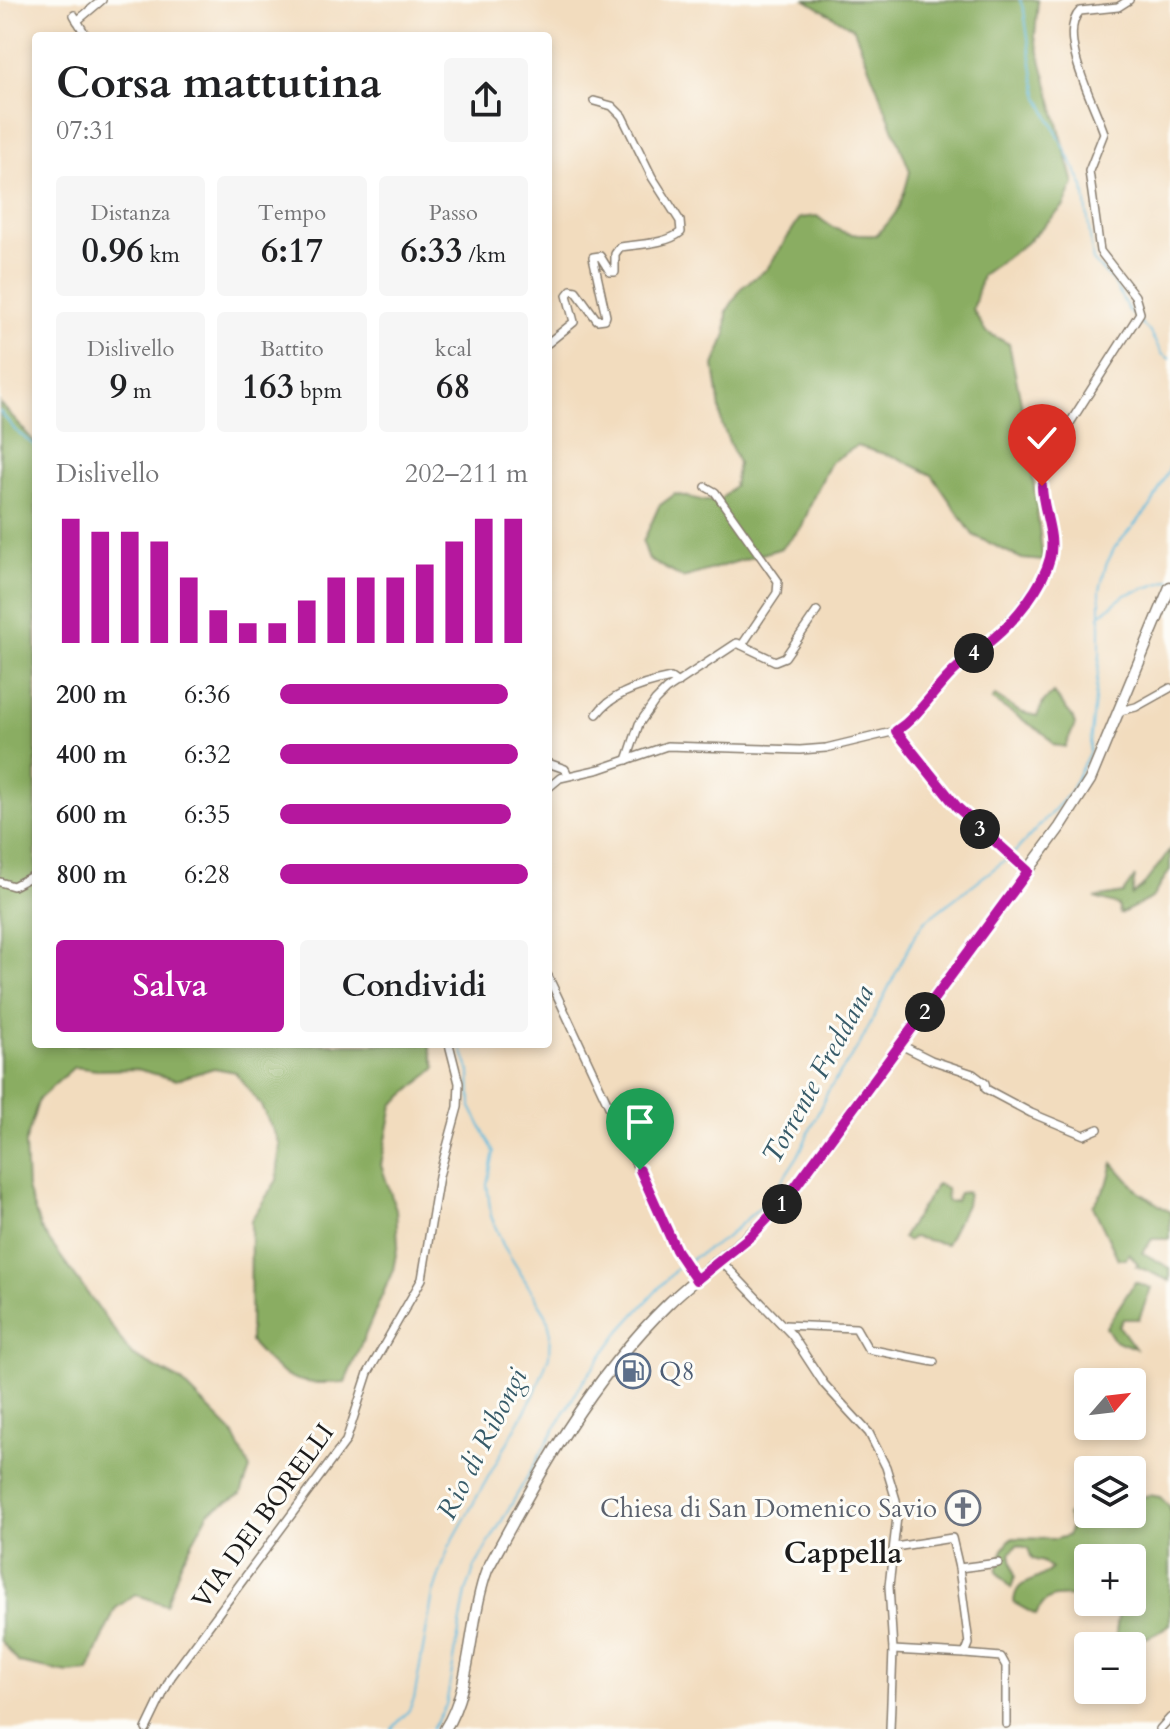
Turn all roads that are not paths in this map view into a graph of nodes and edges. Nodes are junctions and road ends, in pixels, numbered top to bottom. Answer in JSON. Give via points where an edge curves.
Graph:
{"nodes":[{"id":1,"x":102,"y":0,"type":"edge"},
{"id":2,"x":1129,"y":0,"type":"edge"},
{"id":3,"x":84,"y":32,"type":"edge"},
{"id":4,"x":594,"y":101,"type":"dead end"},
{"id":5,"x":552,"y":340,"type":"edge"},
{"id":6,"x":706,"y":487,"type":"dead end"},
{"id":7,"x":1170,"y":587,"type":"edge"},
{"id":8,"x":817,"y":611,"type":"dead end"},
{"id":9,"x":742,"y":645,"type":"junction"},
{"id":10,"x":678,"y":683,"type":"junction"},
{"id":11,"x":1170,"y":688,"type":"edge"},
{"id":12,"x":1120,"y":711,"type":"junction"},
{"id":13,"x":597,"y":714,"type":"dead end"},
{"id":14,"x":896,"y":731,"type":"junction"},
{"id":15,"x":627,"y":760,"type":"junction"},
{"id":16,"x":552,"y":764,"type":"edge"},
{"id":17,"x":568,"y":775,"type":"junction"},
{"id":18,"x":552,"y":785,"type":"edge"},
{"id":19,"x":1028,"y":871,"type":"junction"},
{"id":20,"x":32,"y":876,"type":"edge"},
{"id":21,"x":0,"y":882,"type":"edge"},
{"id":22,"x":552,"y":985,"type":"edge"},
{"id":23,"x":901,"y":1045,"type":"junction"},
{"id":24,"x":450,"y":1048,"type":"edge"},
{"id":25,"x":1098,"y":1129,"type":"dead end"},
{"id":26,"x":721,"y":1261,"type":"junction"},
{"id":27,"x":693,"y":1276,"type":"junction"},
{"id":28,"x":783,"y":1325,"type":"junction"},
{"id":29,"x":934,"y":1362,"type":"dead end"},
{"id":30,"x":895,"y":1547,"type":"junction"},
{"id":31,"x":998,"y":1563,"type":"dead end"},
{"id":32,"x":959,"y":1568,"type":"junction"},
{"id":33,"x":893,"y":1650,"type":"junction"},
{"id":34,"x":965,"y":1654,"type":"junction"},
{"id":35,"x":1170,"y":1718,"type":"edge"},
{"id":36,"x":1006,"y":1724,"type":"dead end"},
{"id":37,"x":146,"y":1729,"type":"edge"},
{"id":38,"x":445,"y":1729,"type":"edge"},
{"id":39,"x":890,"y":1729,"type":"edge"},
{"id":40,"x":1160,"y":1729,"type":"edge"}],
"edges":[{"from":1,"to":3,"type":"street","via":[[76,18]]},
{"from":2,"to":14,"type":"street","via":[[1118,7],[1080,11],[1072,32],[1087,94],[1104,133],[1089,171],[1100,251],[1135,296],[1138,319],[1047,459],[1042,498],[1051,556],[1041,578],[995,637]]},
{"from":4,"to":5,"type":"street","via":[[612,106],[622,116],[680,221],[681,232],[620,247],[613,273],[600,256],[593,257],[606,316],[597,320],[571,290],[567,295],[574,322]]},
{"from":6,"to":9,"type":"street","via":[[715,492],[778,581],[777,593]]},
{"from":7,"to":12,"type":"main road"},
{"from":8,"to":9,"type":"street","via":[[785,657],[775,661]]},
{"from":9,"to":10,"type":"street","via":[[737,643]]},
{"from":10,"to":13,"type":"street","via":[[662,679],[614,698]]},
{"from":10,"to":15,"type":"street","via":[[644,717]]},
{"from":11,"to":12,"type":"street"},
{"from":12,"to":19,"type":"main road","via":[[1090,780]]},
{"from":14,"to":15,"type":"street","via":[[826,748],[679,745]]},
{"from":14,"to":19,"type":"street","via":[[957,807]]},
{"from":15,"to":17,"type":"street"},
{"from":16,"to":17,"type":"street"},
{"from":17,"to":18,"type":"street"},
{"from":19,"to":23,"type":"main road"},
{"from":20,"to":21,"type":"street","via":[[13,886]]},
{"from":22,"to":27,"type":"street"},
{"from":23,"to":25,"type":"street","via":[[973,1074],[986,1089],[1031,1113],[1084,1135]]},
{"from":23,"to":26,"type":"main road","via":[[771,1218]]},
{"from":24,"to":37,"type":"street","name":"VIA DEI BORELLI","via":[[459,1083],[458,1107],[439,1176],[422,1279],[368,1373],[346,1441],[171,1677]]},
{"from":26,"to":27,"type":"main road"},
{"from":26,"to":28,"type":"street"},
{"from":27,"to":38,"type":"main road","via":[[598,1384],[515,1518],[481,1585],[460,1692]]},
{"from":28,"to":29,"type":"street","via":[[856,1328],[868,1349]]},
{"from":28,"to":30,"type":"street","via":[[880,1453],[896,1500]]},
{"from":30,"to":32,"type":"street","via":[[952,1538]]},
{"from":30,"to":33,"type":"street","via":[[889,1601]]},
{"from":31,"to":32,"type":"street"},
{"from":32,"to":34,"type":"street","via":[[969,1644]]},
{"from":33,"to":34,"type":"street"},
{"from":33,"to":39,"type":"street"},
{"from":34,"to":36,"type":"street","via":[[1001,1657],[1006,1666]]},
{"from":35,"to":40,"type":"street"}]}
